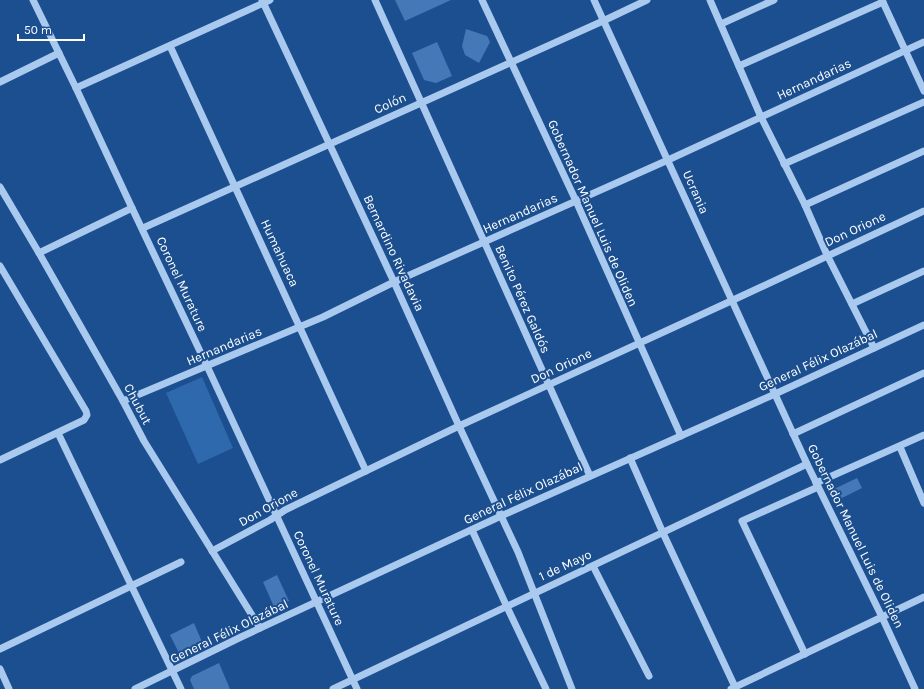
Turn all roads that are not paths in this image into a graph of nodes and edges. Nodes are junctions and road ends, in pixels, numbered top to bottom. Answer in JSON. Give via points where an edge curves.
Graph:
{"nodes":[{"id":1,"x":33,"y":0,"type":"edge"},
{"id":2,"x":375,"y":0,"type":"edge"},
{"id":3,"x":482,"y":0,"type":"edge"},
{"id":4,"x":594,"y":0,"type":"edge"},
{"id":5,"x":647,"y":0,"type":"edge"},
{"id":6,"x":710,"y":0,"type":"edge"},
{"id":7,"x":774,"y":0,"type":"edge"},
{"id":8,"x":265,"y":1,"type":"edge"},
{"id":9,"x":883,"y":1,"type":"edge"},
{"id":10,"x":603,"y":21,"type":"junction"},
{"id":11,"x":721,"y":24,"type":"junction"},
{"id":12,"x":924,"y":42,"type":"edge"},
{"id":13,"x":170,"y":46,"type":"junction"},
{"id":14,"x":905,"y":50,"type":"junction"},
{"id":15,"x":59,"y":54,"type":"junction"},
{"id":16,"x":510,"y":62,"type":"junction"},
{"id":17,"x":739,"y":66,"type":"junction"},
{"id":18,"x":0,"y":82,"type":"edge"},
{"id":19,"x":76,"y":88,"type":"junction"},
{"id":20,"x":924,"y":91,"type":"edge"},
{"id":21,"x":421,"y":102,"type":"junction"},
{"id":22,"x":924,"y":102,"type":"edge"},
{"id":23,"x":761,"y":117,"type":"junction"},
{"id":24,"x":330,"y":144,"type":"junction"},
{"id":25,"x":924,"y":152,"type":"edge"},
{"id":26,"x":668,"y":160,"type":"junction"},
{"id":27,"x":784,"y":164,"type":"junction"},
{"id":28,"x":236,"y":186,"type":"junction"},
{"id":29,"x":0,"y":187,"type":"edge"},
{"id":30,"x":576,"y":201,"type":"junction"},
{"id":31,"x":805,"y":205,"type":"junction"},
{"id":32,"x":132,"y":208,"type":"junction"},
{"id":33,"x":924,"y":211,"type":"edge"},
{"id":34,"x":142,"y":228,"type":"junction"},
{"id":35,"x":485,"y":242,"type":"junction"},
{"id":36,"x":39,"y":253,"type":"junction"},
{"id":37,"x":828,"y":255,"type":"junction"},
{"id":38,"x":1,"y":270,"type":"edge"},
{"id":39,"x":924,"y":271,"type":"edge"},
{"id":40,"x":394,"y":282,"type":"junction"},
{"id":41,"x":731,"y":301,"type":"junction"},
{"id":42,"x":852,"y":304,"type":"junction"},
{"id":43,"x":924,"y":325,"type":"edge"},
{"id":44,"x":300,"y":326,"type":"junction"},
{"id":45,"x":639,"y":343,"type":"junction"},
{"id":46,"x":874,"y":348,"type":"junction"},
{"id":47,"x":207,"y":366,"type":"junction"},
{"id":48,"x":924,"y":373,"type":"edge"},
{"id":49,"x":548,"y":385,"type":"junction"},
{"id":50,"x":775,"y":394,"type":"junction"},
{"id":51,"x":123,"y":401,"type":"junction"},
{"id":52,"x":459,"y":426,"type":"junction"},
{"id":53,"x":58,"y":433,"type":"junction"},
{"id":54,"x":793,"y":434,"type":"junction"},
{"id":55,"x":681,"y":436,"type":"junction"},
{"id":56,"x":924,"y":436,"type":"edge"},
{"id":57,"x":900,"y":447,"type":"junction"},
{"id":58,"x":630,"y":458,"type":"junction"},
{"id":59,"x":0,"y":460,"type":"edge"},
{"id":60,"x":807,"y":464,"type":"junction"},
{"id":61,"x":366,"y":471,"type":"junction"},
{"id":62,"x":590,"y":476,"type":"junction"},
{"id":63,"x":817,"y":485,"type":"junction"},
{"id":64,"x":924,"y":503,"type":"edge"},
{"id":65,"x":277,"y":516,"type":"junction"},
{"id":66,"x":501,"y":516,"type":"junction"},
{"id":67,"x":472,"y":530,"type":"junction"},
{"id":68,"x":663,"y":533,"type":"junction"},
{"id":69,"x":212,"y":551,"type":"junction"},
{"id":70,"x":181,"y":562,"type":"dead end"},
{"id":71,"x":593,"y":566,"type":"junction"},
{"id":72,"x":131,"y":586,"type":"junction"},
{"id":73,"x":534,"y":593,"type":"junction"},
{"id":74,"x":924,"y":597,"type":"edge"},
{"id":75,"x":317,"y":602,"type":"junction"},
{"id":76,"x":507,"y":607,"type":"junction"},
{"id":77,"x":882,"y":617,"type":"junction"},
{"id":78,"x":260,"y":628,"type":"junction"},
{"id":79,"x":0,"y":649,"type":"edge"},
{"id":80,"x":805,"y":654,"type":"junction"},
{"id":81,"x":0,"y":669,"type":"edge"},
{"id":82,"x":172,"y":671,"type":"junction"},
{"id":83,"x":649,"y":676,"type":"dead end"},
{"id":84,"x":352,"y":680,"type":"junction"},
{"id":85,"x":734,"y":688,"type":"edge"},
{"id":86,"x":9,"y":689,"type":"edge"},
{"id":87,"x":135,"y":689,"type":"edge"},
{"id":88,"x":181,"y":689,"type":"edge"},
{"id":89,"x":333,"y":689,"type":"edge"},
{"id":90,"x":357,"y":689,"type":"edge"},
{"id":91,"x":546,"y":689,"type":"edge"},
{"id":92,"x":572,"y":689,"type":"edge"},
{"id":93,"x":915,"y":689,"type":"edge"}],
"edges":[{"from":1,"to":15,"type":"street","name":"Coronel Murature"},
{"from":2,"to":21,"type":"street","name":"Benito Pérez Galdós"},
{"from":3,"to":16,"type":"street","name":"Gobernador Manuel Luis de Oliden"},
{"from":4,"to":10,"type":"street","name":"Ucrania"},
{"from":5,"to":10,"type":"street","name":"Colón"},
{"from":6,"to":11,"type":"street"},
{"from":7,"to":11,"type":"street"},
{"from":8,"to":13,"type":"street"},
{"from":8,"to":24,"type":"street","name":"Bernardino Rivadavia"},
{"from":9,"to":14,"type":"street"},
{"from":9,"to":17,"type":"street"},
{"from":10,"to":16,"type":"street","name":"Colón"},
{"from":10,"to":26,"type":"street","name":"Ucrania"},
{"from":11,"to":17,"type":"street"},
{"from":12,"to":14,"type":"street","name":"Hernandarias"},
{"from":13,"to":19,"type":"street"},
{"from":13,"to":28,"type":"street","name":"Humahuaca"},
{"from":14,"to":20,"type":"street"},
{"from":14,"to":23,"type":"street","name":"Hernandarias"},
{"from":15,"to":18,"type":"street"},
{"from":15,"to":19,"type":"street","name":"Coronel Murature"},
{"from":16,"to":21,"type":"street","name":"Colón"},
{"from":16,"to":30,"type":"street","name":"Gobernador Manuel Luis de Oliden"},
{"from":17,"to":23,"type":"street"},
{"from":19,"to":32,"type":"street","name":"Coronel Murature"},
{"from":21,"to":24,"type":"street","name":"Colón"},
{"from":21,"to":35,"type":"street","name":"Benito Pérez Galdós"},
{"from":22,"to":27,"type":"street"},
{"from":23,"to":26,"type":"street","name":"Hernandarias"},
{"from":23,"to":27,"type":"street"},
{"from":24,"to":28,"type":"street","name":"Colón"},
{"from":24,"to":40,"type":"street","name":"Bernardino Rivadavia"},
{"from":25,"to":31,"type":"street"},
{"from":26,"to":30,"type":"street","name":"Hernandarias"},
{"from":26,"to":41,"type":"street","name":"Ucrania"},
{"from":27,"to":31,"type":"street"},
{"from":28,"to":34,"type":"street","name":"Colón"},
{"from":28,"to":44,"type":"street","name":"Humahuaca"},
{"from":29,"to":36,"type":"street","name":"Chubut"},
{"from":30,"to":35,"type":"street","name":"Hernandarias"},
{"from":30,"to":45,"type":"street","name":"Gobernador Manuel Luis de Oliden"},
{"from":31,"to":37,"type":"street"},
{"from":32,"to":34,"type":"street","name":"Coronel Murature"},
{"from":32,"to":36,"type":"street"},
{"from":33,"to":37,"type":"street","name":"Don Orione"},
{"from":34,"to":47,"type":"street","name":"Coronel Murature"},
{"from":35,"to":40,"type":"street","name":"Hernandarias"},
{"from":35,"to":49,"type":"street","name":"Benito Pérez Galdós"},
{"from":36,"to":51,"type":"street","name":"Chubut"},
{"from":37,"to":41,"type":"street","name":"Don Orione"},
{"from":37,"to":42,"type":"street"},
{"from":38,"to":53,"type":"street","via":[[87,415],[84,420]]},
{"from":39,"to":42,"type":"street"},
{"from":40,"to":44,"type":"street","name":"Hernandarias"},
{"from":40,"to":52,"type":"street","name":"Bernardino Rivadavia"},
{"from":41,"to":45,"type":"street","name":"Don Orione"},
{"from":41,"to":50,"type":"street","name":"Ucrania"},
{"from":42,"to":46,"type":"street"},
{"from":43,"to":46,"type":"street","name":"General Félix Olazábal"},
{"from":44,"to":47,"type":"street","name":"Hernandarias"},
{"from":44,"to":61,"type":"street","name":"Humahuaca"},
{"from":45,"to":49,"type":"street","name":"Don Orione"},
{"from":45,"to":55,"type":"street","name":"Gobernador Manuel Luis de Oliden"},
{"from":46,"to":50,"type":"street","name":"General Félix Olazábal"},
{"from":47,"to":51,"type":"street","name":"Hernandarias"},
{"from":47,"to":65,"type":"street","name":"Coronel Murature"},
{"from":48,"to":54,"type":"street"},
{"from":49,"to":52,"type":"street","name":"Don Orione"},
{"from":49,"to":62,"type":"street","name":"Benito Pérez Galdós"},
{"from":50,"to":54,"type":"street","name":"Gobernador Manuel Luis de Oliden"},
{"from":50,"to":55,"type":"street","name":"General Félix Olazábal"},
{"from":51,"to":69,"type":"street","name":"Chubut","via":[[144,441]]},
{"from":52,"to":61,"type":"street","name":"Don Orione"},
{"from":52,"to":66,"type":"street","name":"Bernardino Rivadavia"},
{"from":53,"to":59,"type":"street"},
{"from":53,"to":72,"type":"street"},
{"from":54,"to":60,"type":"street","name":"Gobernador Manuel Luis de Oliden"},
{"from":55,"to":58,"type":"street","name":"General Félix Olazábal"},
{"from":56,"to":57,"type":"street"},
{"from":57,"to":63,"type":"street"},
{"from":57,"to":64,"type":"street"},
{"from":58,"to":62,"type":"street","name":"General Félix Olazábal"},
{"from":58,"to":68,"type":"street"},
{"from":60,"to":63,"type":"street","name":"Gobernador Manuel Luis de Oliden"},
{"from":60,"to":68,"type":"street","name":"1 de Mayo"},
{"from":61,"to":65,"type":"street","name":"Don Orione"},
{"from":62,"to":66,"type":"street","name":"General Félix Olazábal"},
{"from":63,"to":77,"type":"street","name":"Gobernador Manuel Luis de Oliden"},
{"from":63,"to":80,"type":"street","via":[[742,521]]},
{"from":65,"to":69,"type":"street","name":"Don Orione"},
{"from":65,"to":75,"type":"street","name":"Coronel Murature"},
{"from":66,"to":67,"type":"street","name":"General Félix Olazábal"},
{"from":66,"to":73,"type":"street"},
{"from":67,"to":75,"type":"street","name":"General Félix Olazábal"},
{"from":67,"to":76,"type":"street"},
{"from":68,"to":71,"type":"street","name":"1 de Mayo"},
{"from":68,"to":85,"type":"street"},
{"from":69,"to":78,"type":"street","name":"Chubut"},
{"from":70,"to":72,"type":"street"},
{"from":71,"to":73,"type":"street","name":"1 de Mayo"},
{"from":71,"to":83,"type":"street"},
{"from":72,"to":79,"type":"street"},
{"from":72,"to":82,"type":"street"},
{"from":73,"to":76,"type":"street","name":"1 de Mayo"},
{"from":73,"to":92,"type":"street"},
{"from":74,"to":77,"type":"street"},
{"from":75,"to":78,"type":"street","name":"General Félix Olazábal"},
{"from":75,"to":84,"type":"street","name":"Coronel Murature"},
{"from":76,"to":84,"type":"street","name":"1 de Mayo"},
{"from":76,"to":91,"type":"street"},
{"from":77,"to":80,"type":"street"},
{"from":77,"to":93,"type":"street","name":"Gobernador Manuel Luis de Oliden"},
{"from":78,"to":82,"type":"street","name":"General Félix Olazábal"},
{"from":80,"to":85,"type":"street"},
{"from":81,"to":86,"type":"street"},
{"from":82,"to":87,"type":"street","name":"General Félix Olazábal"},
{"from":82,"to":88,"type":"street"},
{"from":84,"to":89,"type":"street","name":"1 de Mayo"},
{"from":84,"to":90,"type":"street","name":"Coronel Murature"}]}
